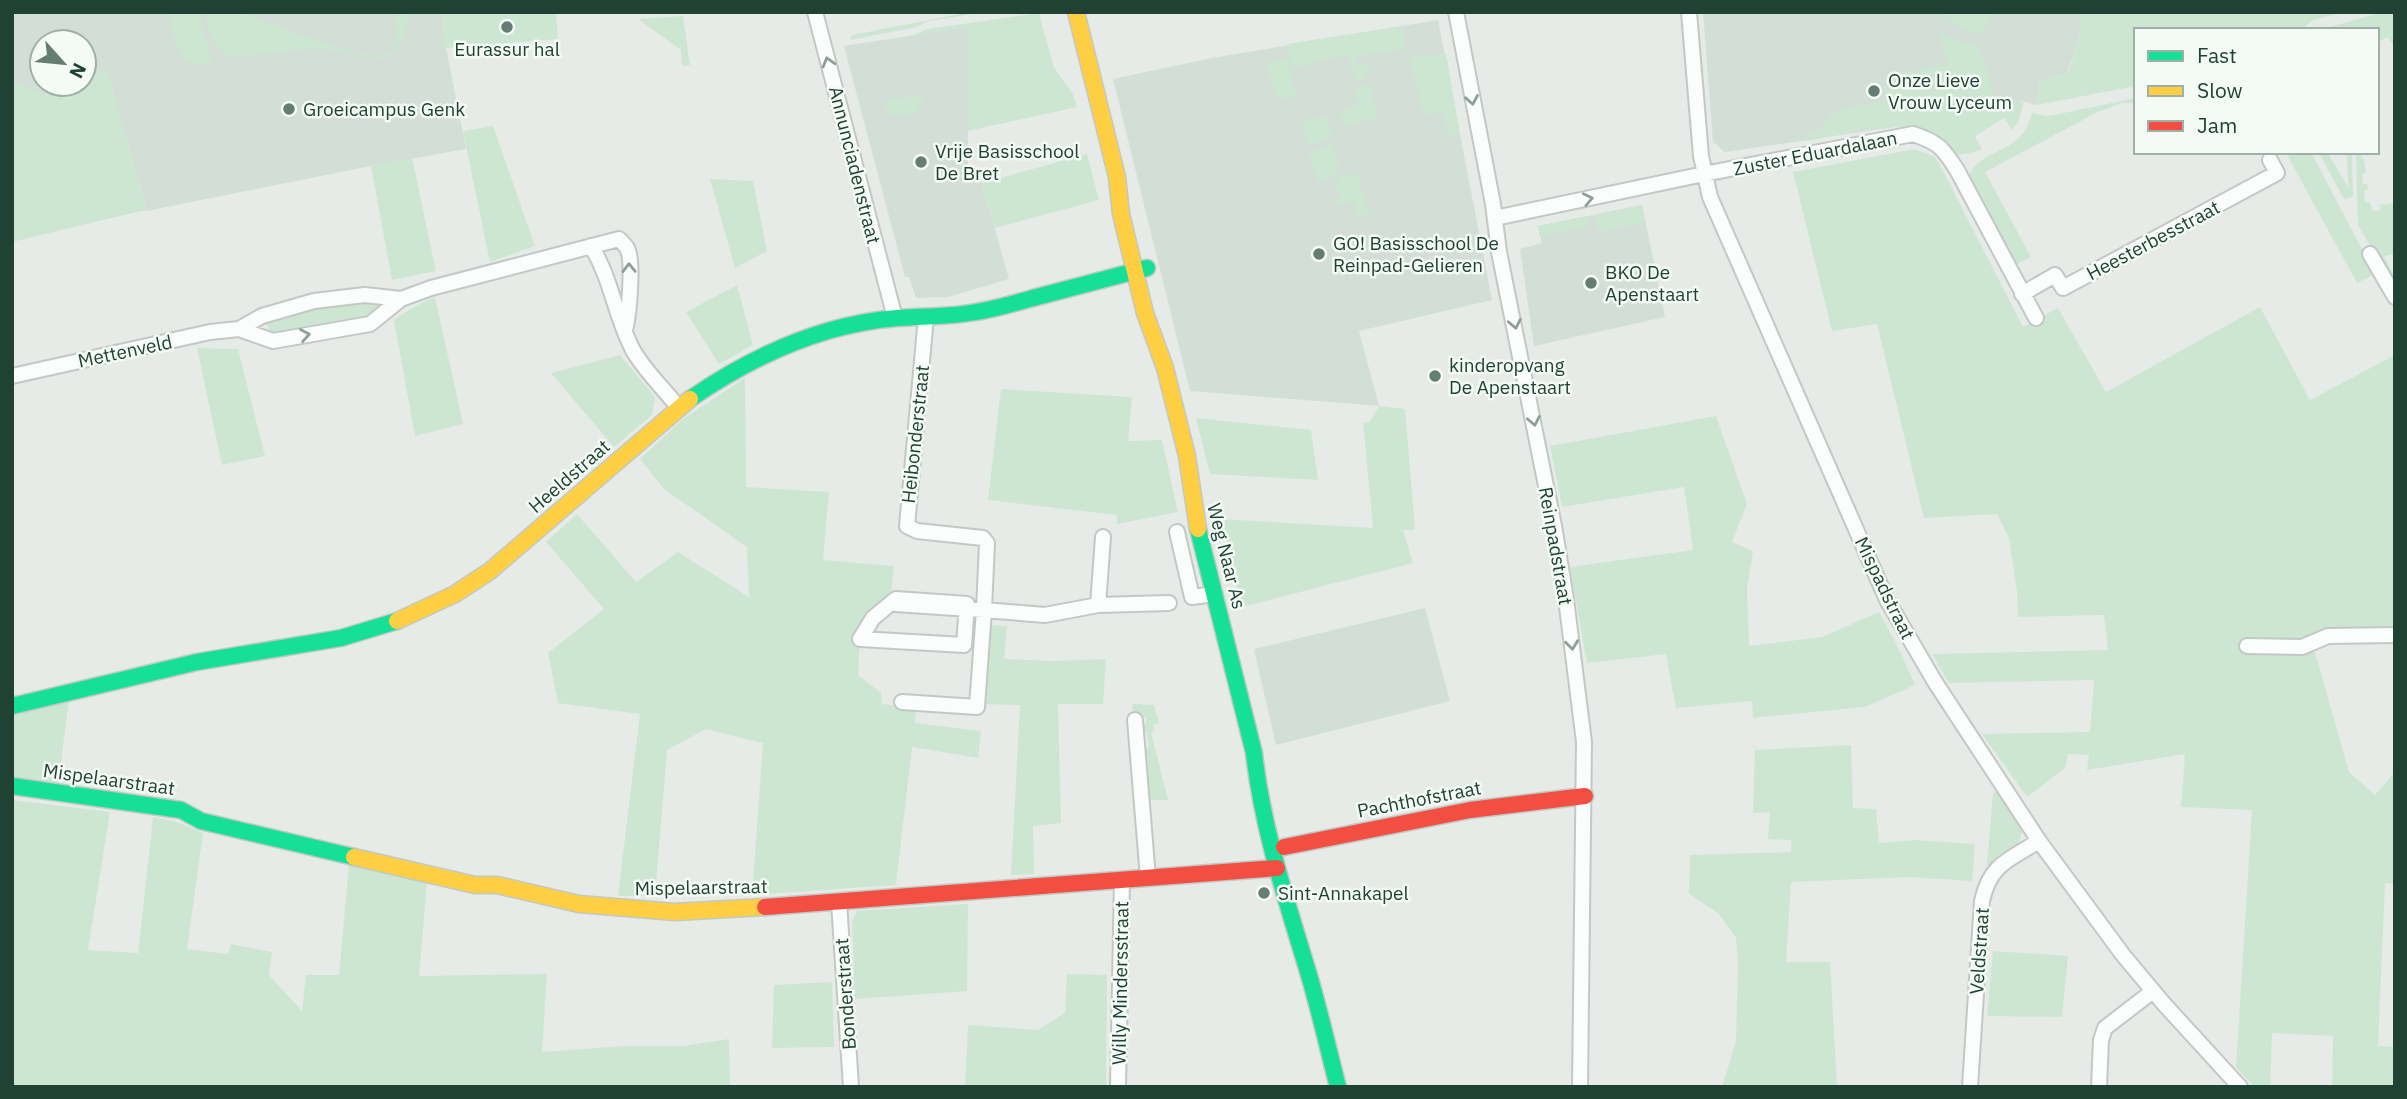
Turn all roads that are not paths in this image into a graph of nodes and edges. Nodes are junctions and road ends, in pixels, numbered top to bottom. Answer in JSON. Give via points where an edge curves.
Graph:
{"nodes":[{"id":1,"x":815,"y":12,"type":"edge"},
{"id":2,"x":1076,"y":12,"type":"edge"},
{"id":3,"x":1456,"y":12,"type":"edge"},
{"id":4,"x":1689,"y":12,"type":"edge"},
{"id":5,"x":2270,"y":160,"type":"dead end"},
{"id":6,"x":1704,"y":174,"type":"junction"},
{"id":7,"x":1495,"y":218,"type":"junction"},
{"id":8,"x":591,"y":246,"type":"junction"},
{"id":9,"x":2370,"y":254,"type":"dead end"},
{"id":10,"x":1141,"y":270,"type":"junction"},
{"id":11,"x":2022,"y":294,"type":"junction"},
{"id":12,"x":2395,"y":297,"type":"edge"},
{"id":13,"x":401,"y":299,"type":"junction"},
{"id":14,"x":926,"y":317,"type":"junction"},
{"id":15,"x":895,"y":318,"type":"junction"},
{"id":16,"x":2036,"y":318,"type":"dead end"},
{"id":17,"x":239,"y":329,"type":"junction"},
{"id":18,"x":625,"y":330,"type":"junction"},
{"id":19,"x":12,"y":376,"type":"edge"},
{"id":20,"x":678,"y":407,"type":"junction"},
{"id":21,"x":1177,"y":532,"type":"dead end"},
{"id":22,"x":1103,"y":537,"type":"dead end"},
{"id":23,"x":1215,"y":594,"type":"junction"},
{"id":24,"x":1169,"y":603,"type":"dead end"},
{"id":25,"x":896,"y":604,"type":"dead end"},
{"id":26,"x":1098,"y":605,"type":"junction"},
{"id":27,"x":967,"y":609,"type":"junction"},
{"id":28,"x":984,"y":610,"type":"junction"},
{"id":29,"x":870,"y":635,"type":"dead end"},
{"id":30,"x":2395,"y":635,"type":"edge"},
{"id":31,"x":964,"y":641,"type":"junction"},
{"id":32,"x":982,"y":642,"type":"junction"},
{"id":33,"x":2247,"y":646,"type":"dead end"},
{"id":34,"x":902,"y":702,"type":"dead end"},
{"id":35,"x":12,"y":706,"type":"edge"},
{"id":36,"x":1135,"y":720,"type":"dead end"},
{"id":37,"x":1254,"y":753,"type":"junction"},
{"id":38,"x":12,"y":786,"type":"edge"},
{"id":39,"x":1585,"y":796,"type":"junction"},
{"id":40,"x":2039,"y":841,"type":"junction"},
{"id":41,"x":1284,"y":847,"type":"junction"},
{"id":42,"x":1277,"y":868,"type":"junction"},
{"id":43,"x":1148,"y":878,"type":"junction"},
{"id":44,"x":1122,"y":880,"type":"junction"},
{"id":45,"x":839,"y":902,"type":"junction"},
{"id":46,"x":1306,"y":964,"type":"junction"},
{"id":47,"x":2153,"y":990,"type":"junction"},
{"id":48,"x":851,"y":1087,"type":"edge"},
{"id":49,"x":1118,"y":1087,"type":"edge"},
{"id":50,"x":1338,"y":1087,"type":"edge"},
{"id":51,"x":1580,"y":1087,"type":"edge"},
{"id":52,"x":1970,"y":1087,"type":"edge"},
{"id":53,"x":2099,"y":1087,"type":"edge"},
{"id":54,"x":2240,"y":1087,"type":"edge"}],
"edges":[{"from":15,"to":1,"type":"street","name":"Annunciadenstraat","one_way":true},
{"from":2,"to":10,"type":"street","name":"Weg Naar As","via":[[1117,177],[1121,214]]},
{"from":3,"to":7,"type":"street","name":"Reinpadstraat","one_way":true},
{"from":4,"to":6,"type":"street","name":"Mispadstraat"},
{"from":5,"to":11,"type":"street","name":"Heesterbesstraat","via":[[2277,173],[2063,288],[2055,275]]},
{"from":7,"to":6,"type":"street","name":"Zuster Eduardalaan","one_way":true},
{"from":6,"to":11,"type":"street","name":"Zuster Eduardalaan","via":[[1913,134],[1932,141],[1943,148],[1957,170]]},
{"from":6,"to":40,"type":"street","name":"Mispadstraat","via":[[1713,206],[1887,600]]},
{"from":7,"to":39,"type":"street","name":"Reinpadstraat","one_way":true,"via":[[1566,599],[1584,742]]},
{"from":8,"to":13,"type":"street","name":"Mettenveld"},
{"from":8,"to":18,"type":"street","via":[[603,266]]},
{"from":18,"to":8,"type":"street","name":"Mettenveld","one_way":true,"via":[[628,249],[619,239]]},
{"from":9,"to":12,"type":"street"},
{"from":10,"to":14,"type":"street","name":"Heeldstraat","via":[[979,312]]},
{"from":10,"to":23,"type":"street","name":"Weg Naar As","via":[[1163,334],[1165,368]]},
{"from":11,"to":16,"type":"street","name":"Zuster Eduardalaan"},
{"from":13,"to":17,"type":"street","name":"Mettenveld","via":[[365,295],[314,301],[262,316]]},
{"from":17,"to":13,"type":"street","name":"Mettenveld","one_way":true,"via":[[273,341],[370,324]]},
{"from":14,"to":15,"type":"street","name":"Heeldstraat"},
{"from":14,"to":28,"type":"street","name":"Heibonderstraat","via":[[907,526],[983,538],[987,543]]},
{"from":15,"to":20,"type":"street","name":"Heeldstraat","via":[[805,338],[773,351],[720,378]]},
{"from":17,"to":19,"type":"street","name":"Mettenveld"},
{"from":18,"to":20,"type":"street","via":[[643,365]]},
{"from":20,"to":35,"type":"street","name":"Heeldstraat","via":[[489,571],[455,594],[386,626],[197,662]]},
{"from":21,"to":23,"type":"street","via":[[1192,597]]},
{"from":22,"to":26,"type":"street"},
{"from":23,"to":37,"type":"street","name":"Weg Naar As"},
{"from":24,"to":26,"type":"street"},
{"from":25,"to":27,"type":"street"},
{"from":26,"to":28,"type":"street","via":[[1045,615]]},
{"from":27,"to":28,"type":"street"},
{"from":27,"to":31,"type":"street"},
{"from":27,"to":31,"type":"street","via":[[967,604],[896,599],[873,618],[860,639],[964,645]]},
{"from":28,"to":32,"type":"street"},
{"from":29,"to":31,"type":"street"},
{"from":30,"to":33,"type":"street","via":[[2328,635],[2302,647]]},
{"from":31,"to":32,"type":"street"},
{"from":32,"to":34,"type":"street","via":[[977,707]]},
{"from":36,"to":43,"type":"street"},
{"from":37,"to":41,"type":"street","name":"Weg Naar As","via":[[1269,787]]},
{"from":37,"to":42,"type":"street","name":"Weg Naar As"},
{"from":38,"to":45,"type":"street","name":"Mispelaarstraat","via":[[181,810],[201,821],[475,885],[497,885],[579,904],[675,912]]},
{"from":39,"to":41,"type":"street","name":"Pachthofstraat","via":[[1470,810]]},
{"from":39,"to":51,"type":"street","name":"Reinpadstraat"},
{"from":40,"to":47,"type":"street","name":"Mispadstraat"},
{"from":40,"to":52,"type":"street","name":"Veldstraat","via":[[2000,866],[1986,881]]},
{"from":41,"to":42,"type":"street"},
{"from":41,"to":46,"type":"street","name":"Weg Naar As","via":[[1299,903]]},
{"from":42,"to":43,"type":"street","name":"Mispelaarstraat"},
{"from":42,"to":46,"type":"street","name":"Weg Naar As"},
{"from":43,"to":44,"type":"street","name":"Mispelaarstraat"},
{"from":44,"to":45,"type":"street","name":"Mispelaarstraat"},
{"from":44,"to":49,"type":"street","name":"Willy Mindersstraat"},
{"from":45,"to":48,"type":"street","name":"Bonderstraat"},
{"from":46,"to":50,"type":"street","name":"Weg Naar As"},
{"from":47,"to":53,"type":"street","via":[[2105,1028]]},
{"from":47,"to":54,"type":"street","name":"Mispadstraat"}]}
